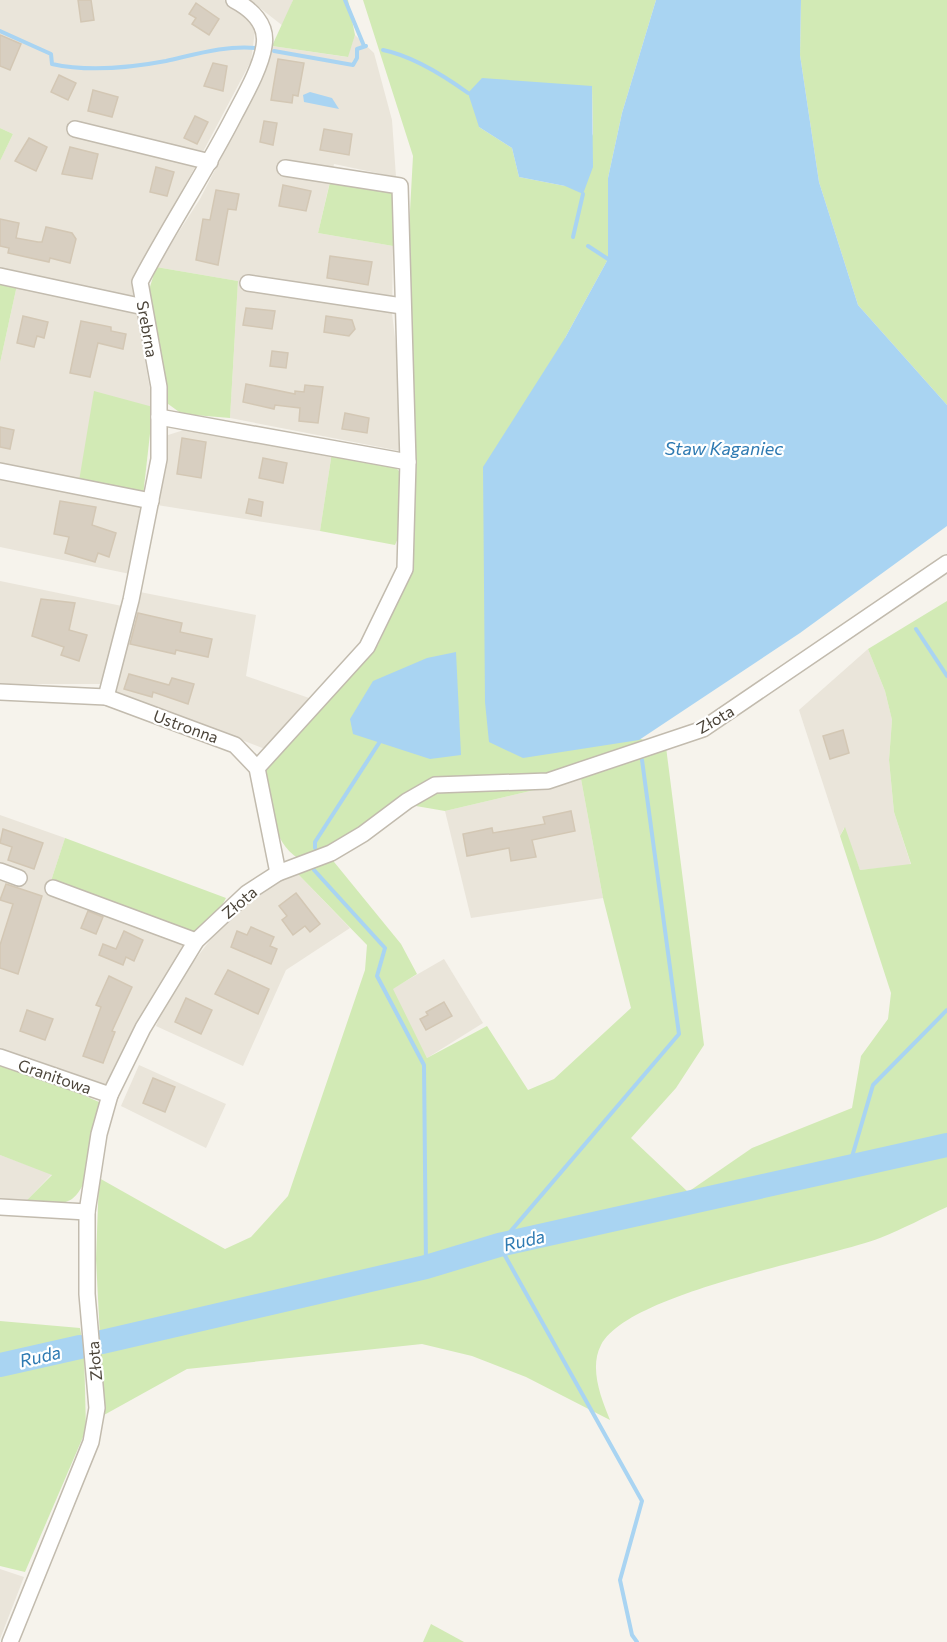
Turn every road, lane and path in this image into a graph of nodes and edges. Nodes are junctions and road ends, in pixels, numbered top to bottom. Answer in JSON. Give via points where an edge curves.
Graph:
{"nodes":[{"id":1,"x":234,"y":0,"type":"edge"},
{"id":2,"x":75,"y":129,"type":"dead end"},
{"id":3,"x":210,"y":162,"type":"junction"},
{"id":4,"x":285,"y":168,"type":"dead end"},
{"id":5,"x":0,"y":276,"type":"edge"},
{"id":6,"x":248,"y":283,"type":"dead end"},
{"id":7,"x":402,"y":306,"type":"junction"},
{"id":8,"x":144,"y":308,"type":"junction"},
{"id":9,"x":159,"y":417,"type":"junction"},
{"id":10,"x":408,"y":462,"type":"junction"},
{"id":11,"x":0,"y":471,"type":"edge"},
{"id":12,"x":150,"y":501,"type":"junction"},
{"id":13,"x":947,"y":563,"type":"edge"},
{"id":14,"x":0,"y":692,"type":"edge"},
{"id":15,"x":106,"y":697,"type":"junction"},
{"id":16,"x":257,"y":768,"type":"junction"},
{"id":17,"x":0,"y":871,"type":"edge"},
{"id":18,"x":278,"y":873,"type":"junction"},
{"id":19,"x":19,"y":878,"type":"dead end"},
{"id":20,"x":53,"y":888,"type":"dead end"},
{"id":21,"x":196,"y":941,"type":"junction"},
{"id":22,"x":0,"y":1057,"type":"edge"},
{"id":23,"x":110,"y":1095,"type":"junction"},
{"id":24,"x":0,"y":1207,"type":"edge"},
{"id":25,"x":87,"y":1212,"type":"junction"},
{"id":26,"x":10,"y":1642,"type":"edge"}],
"edges":[{"from":1,"to":3,"type":"street","name":"Srebrna","via":[[250,9],[260,21],[264,45],[246,94]]},
{"from":2,"to":3,"type":"street"},
{"from":3,"to":8,"type":"street","name":"Srebrna","via":[[141,282]]},
{"from":4,"to":7,"type":"street","via":[[400,186]]},
{"from":5,"to":8,"type":"street"},
{"from":6,"to":7,"type":"street"},
{"from":7,"to":10,"type":"street"},
{"from":8,"to":9,"type":"street","name":"Srebrna","via":[[159,387]]},
{"from":9,"to":10,"type":"street"},
{"from":9,"to":12,"type":"street","name":"Srebrna","via":[[159,459]]},
{"from":10,"to":16,"type":"street","via":[[405,569],[367,647]]},
{"from":11,"to":12,"type":"street"},
{"from":12,"to":15,"type":"street","name":"Srebrna","via":[[131,600]]},
{"from":13,"to":18,"type":"street","name":"Złota","via":[[703,729],[548,781],[435,785],[331,853]]},
{"from":14,"to":15,"type":"street","name":"Ustronna"},
{"from":15,"to":16,"type":"street","name":"Ustronna","via":[[235,745]]},
{"from":16,"to":18,"type":"street"},
{"from":17,"to":19,"type":"street"},
{"from":18,"to":21,"type":"street","name":"Złota","via":[[247,893]]},
{"from":20,"to":21,"type":"street"},
{"from":21,"to":23,"type":"street","name":"Złota","via":[[143,1028]]},
{"from":22,"to":23,"type":"street","name":"Granitowa"},
{"from":23,"to":25,"type":"street","name":"Złota","via":[[99,1134]]},
{"from":24,"to":25,"type":"street"},
{"from":25,"to":26,"type":"street","name":"Złota","via":[[87,1294],[97,1408],[92,1442]]}]}
